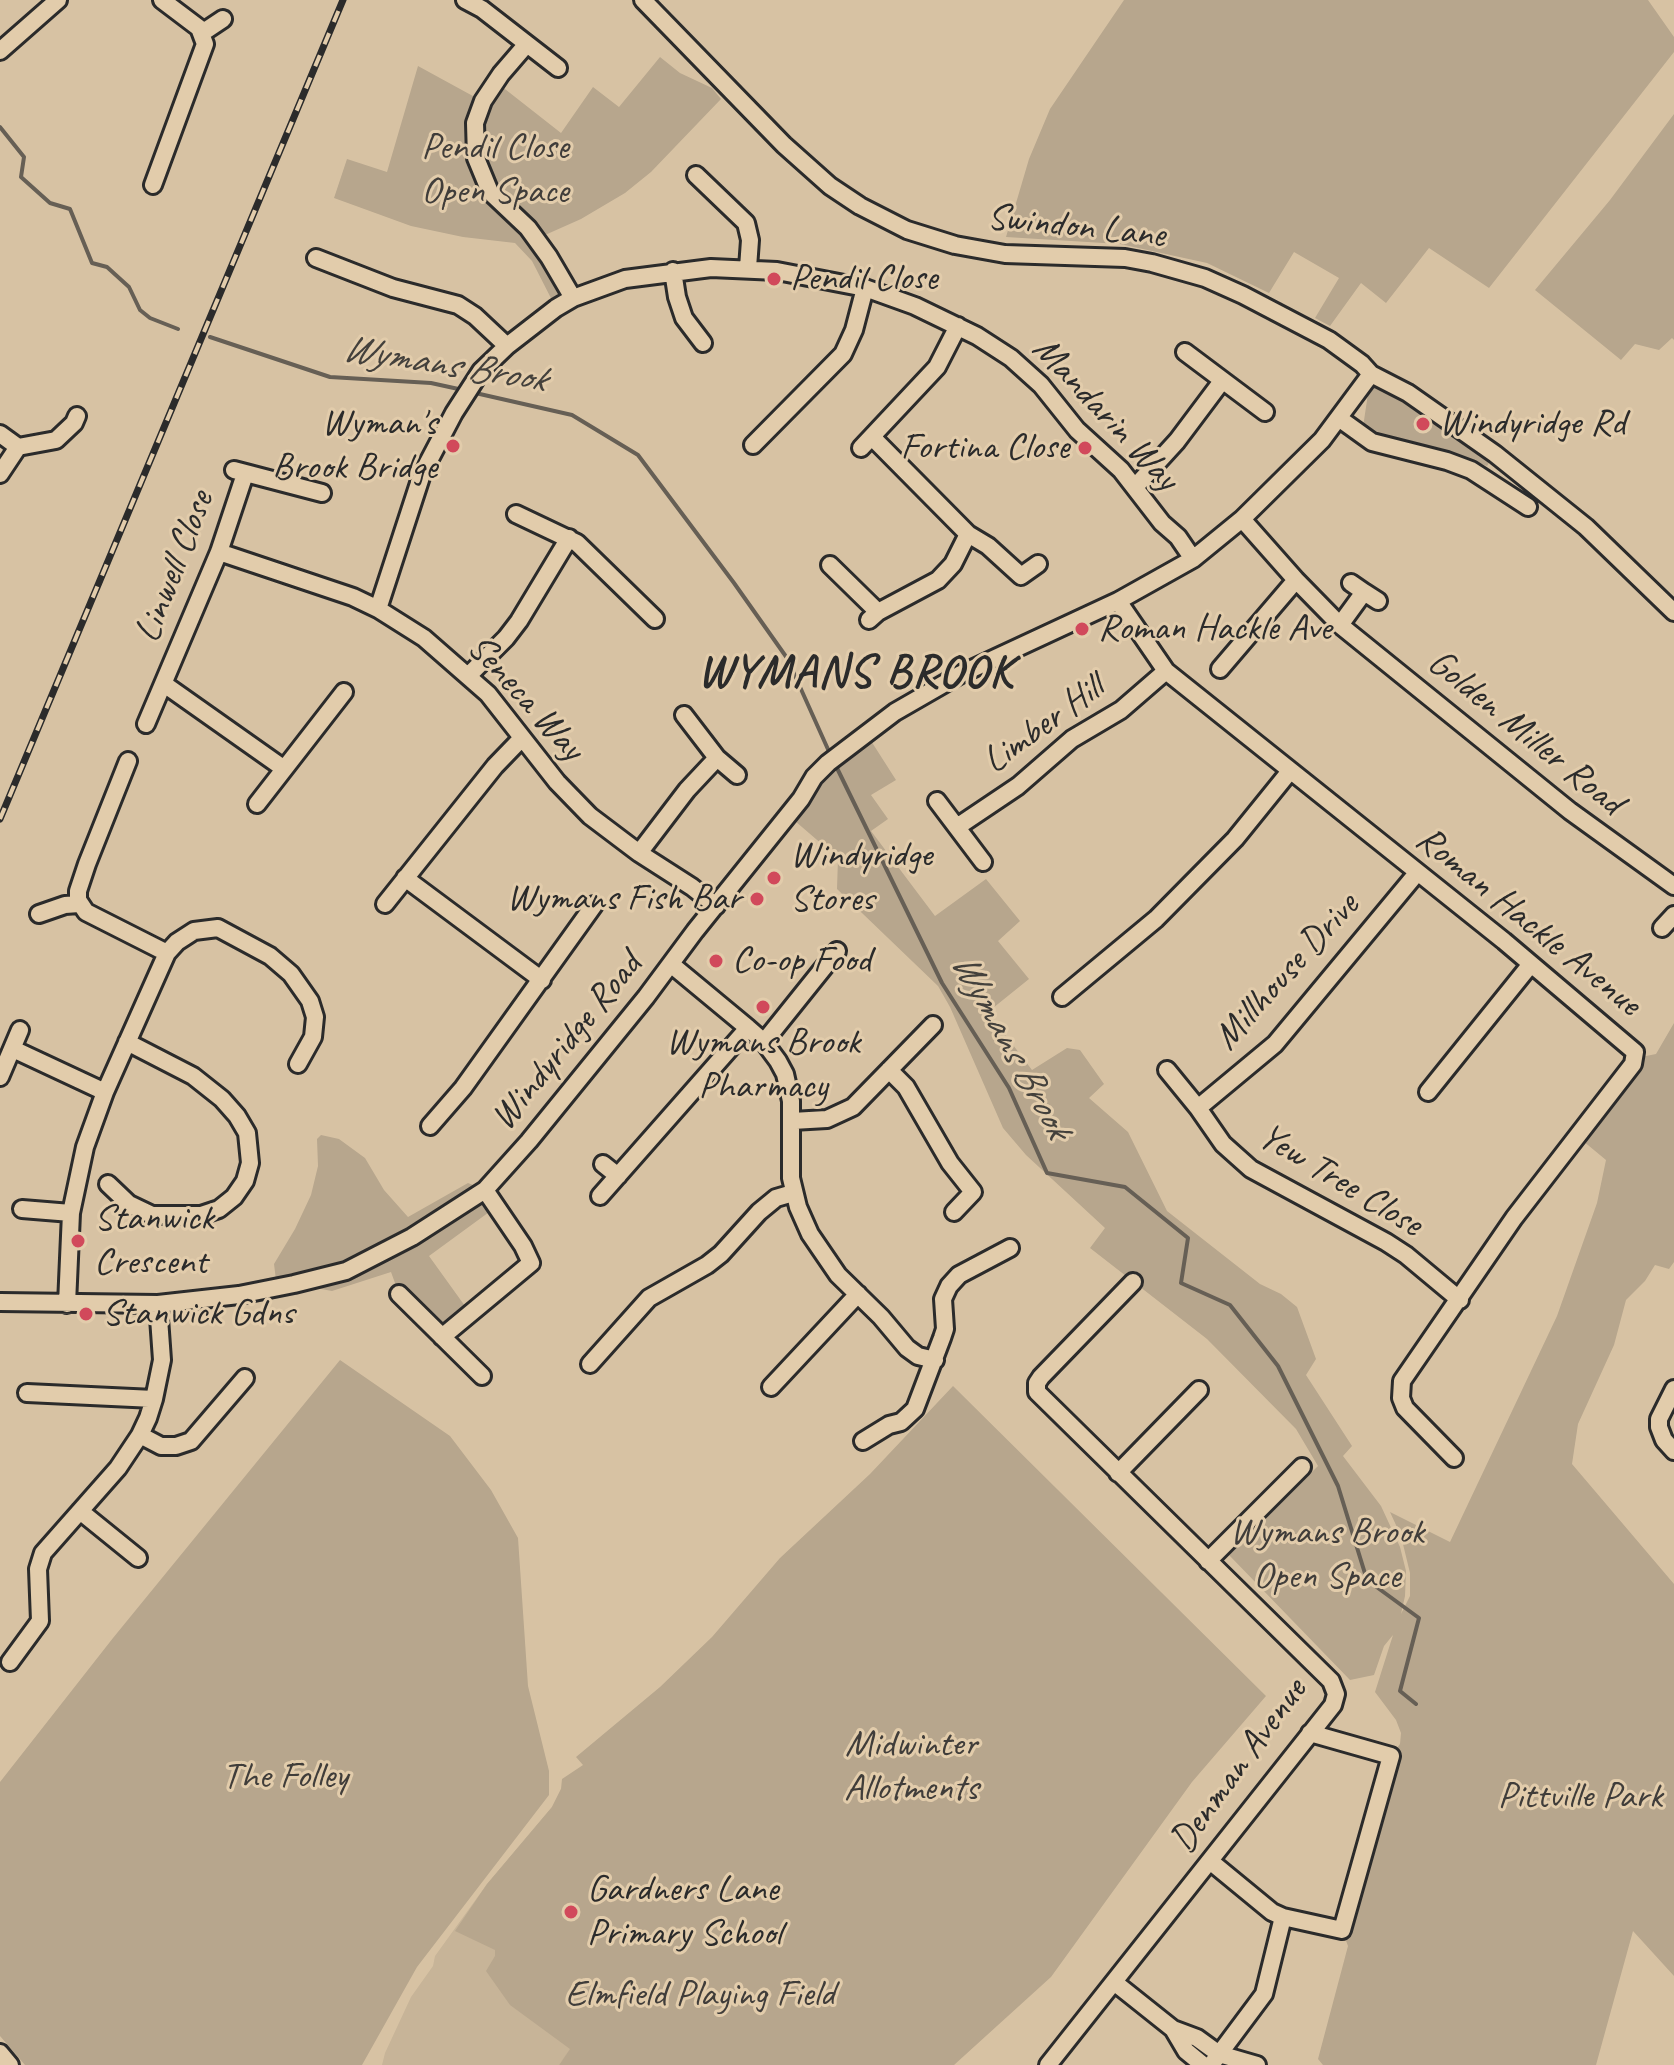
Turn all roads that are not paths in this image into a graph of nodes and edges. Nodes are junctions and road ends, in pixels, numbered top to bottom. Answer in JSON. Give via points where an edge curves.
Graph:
{"nodes":[{"id":1,"x":58,"y":0,"type":"edge"},
{"id":2,"x":162,"y":0,"type":"edge"},
{"id":3,"x":465,"y":0,"type":"edge"},
{"id":4,"x":643,"y":0,"type":"edge"},
{"id":5,"x":223,"y":19,"type":"dead end"},
{"id":6,"x":202,"y":33,"type":"junction"},
{"id":7,"x":526,"y":45,"type":"junction"},
{"id":8,"x":0,"y":51,"type":"edge"},
{"id":9,"x":558,"y":68,"type":"dead end"},
{"id":10,"x":696,"y":175,"type":"dead end"},
{"id":11,"x":153,"y":185,"type":"dead end"},
{"id":12,"x":316,"y":258,"type":"dead end"},
{"id":13,"x":748,"y":268,"type":"junction"},
{"id":14,"x":673,"y":271,"type":"junction"},
{"id":15,"x":865,"y":288,"type":"junction"},
{"id":16,"x":573,"y":298,"type":"junction"},
{"id":17,"x":958,"y":326,"type":"junction"},
{"id":18,"x":703,"y":343,"type":"dead end"},
{"id":19,"x":507,"y":346,"type":"junction"},
{"id":20,"x":1185,"y":352,"type":"dead end"},
{"id":21,"x":1371,"y":374,"type":"junction"},
{"id":22,"x":1222,"y":381,"type":"junction"},
{"id":23,"x":1265,"y":412,"type":"dead end"},
{"id":24,"x":77,"y":416,"type":"dead end"},
{"id":25,"x":1340,"y":419,"type":"junction"},
{"id":26,"x":0,"y":434,"type":"edge"},
{"id":27,"x":753,"y":445,"type":"dead end"},
{"id":28,"x":18,"y":447,"type":"junction"},
{"id":29,"x":0,"y":474,"type":"edge"},
{"id":30,"x":1135,"y":487,"type":"junction"},
{"id":31,"x":322,"y":493,"type":"dead end"},
{"id":32,"x":1528,"y":507,"type":"dead end"},
{"id":33,"x":516,"y":514,"type":"dead end"},
{"id":34,"x":1242,"y":519,"type":"junction"},
{"id":35,"x":968,"y":534,"type":"junction"},
{"id":36,"x":569,"y":538,"type":"junction"},
{"id":37,"x":219,"y":552,"type":"junction"},
{"id":38,"x":1193,"y":559,"type":"junction"},
{"id":39,"x":1038,"y":564,"type":"dead end"},
{"id":40,"x":830,"y":565,"type":"dead end"},
{"id":41,"x":1296,"y":580,"type":"junction"},
{"id":42,"x":1364,"y":592,"type":"dead end"},
{"id":43,"x":1118,"y":601,"type":"junction"},
{"id":44,"x":378,"y":609,"type":"junction"},
{"id":45,"x":1674,"y":612,"type":"edge"},
{"id":46,"x":655,"y":619,"type":"dead end"},
{"id":47,"x":1340,"y":625,"type":"junction"},
{"id":48,"x":1220,"y":669,"type":"dead end"},
{"id":49,"x":1166,"y":671,"type":"junction"},
{"id":50,"x":469,"y":675,"type":"junction"},
{"id":51,"x":164,"y":684,"type":"junction"},
{"id":52,"x":344,"y":692,"type":"dead end"},
{"id":53,"x":684,"y":715,"type":"dead end"},
{"id":54,"x":146,"y":724,"type":"dead end"},
{"id":55,"x":522,"y":738,"type":"junction"},
{"id":56,"x":717,"y":758,"type":"junction"},
{"id":57,"x":128,"y":761,"type":"dead end"},
{"id":58,"x":283,"y":768,"type":"junction"},
{"id":59,"x":1290,"y":771,"type":"junction"},
{"id":60,"x":737,"y":775,"type":"dead end"},
{"id":61,"x":937,"y":801,"type":"dead end"},
{"id":62,"x":257,"y":804,"type":"dead end"},
{"id":63,"x":957,"y":827,"type":"junction"},
{"id":64,"x":639,"y":853,"type":"junction"},
{"id":65,"x":983,"y":862,"type":"dead end"},
{"id":66,"x":1417,"y":873,"type":"junction"},
{"id":67,"x":405,"y":878,"type":"junction"},
{"id":68,"x":1674,"y":886,"type":"edge"},
{"id":69,"x":79,"y":904,"type":"junction"},
{"id":70,"x":385,"y":904,"type":"dead end"},
{"id":71,"x":594,"y":905,"type":"dead end"},
{"id":72,"x":716,"y":906,"type":"junction"},
{"id":73,"x":39,"y":914,"type":"dead end"},
{"id":74,"x":1674,"y":915,"type":"edge"},
{"id":75,"x":1662,"y":928,"type":"dead end"},
{"id":76,"x":837,"y":951,"type":"dead end"},
{"id":77,"x":167,"y":953,"type":"junction"},
{"id":78,"x":1531,"y":964,"type":"junction"},
{"id":79,"x":672,"y":965,"type":"junction"},
{"id":80,"x":542,"y":980,"type":"junction"},
{"id":81,"x":1062,"y":997,"type":"dead end"},
{"id":82,"x":933,"y":1025,"type":"dead end"},
{"id":83,"x":748,"y":1028,"type":"junction"},
{"id":84,"x":20,"y":1030,"type":"dead end"},
{"id":85,"x":127,"y":1042,"type":"junction"},
{"id":86,"x":764,"y":1042,"type":"junction"},
{"id":87,"x":13,"y":1049,"type":"junction"},
{"id":88,"x":300,"y":1054,"type":"dead end"},
{"id":89,"x":889,"y":1070,"type":"junction"},
{"id":90,"x":1167,"y":1070,"type":"dead end"},
{"id":91,"x":0,"y":1077,"type":"edge"},
{"id":92,"x":105,"y":1092,"type":"junction"},
{"id":93,"x":1428,"y":1092,"type":"dead end"},
{"id":94,"x":1198,"y":1108,"type":"junction"},
{"id":95,"x":792,"y":1121,"type":"junction"},
{"id":96,"x":430,"y":1126,"type":"dead end"},
{"id":97,"x":603,"y":1164,"type":"dead end"},
{"id":98,"x":618,"y":1176,"type":"junction"},
{"id":99,"x":108,"y":1184,"type":"dead end"},
{"id":100,"x":485,"y":1190,"type":"junction"},
{"id":101,"x":793,"y":1193,"type":"junction"},
{"id":102,"x":600,"y":1196,"type":"dead end"},
{"id":103,"x":22,"y":1209,"type":"dead end"},
{"id":104,"x":954,"y":1212,"type":"dead end"},
{"id":105,"x":71,"y":1213,"type":"junction"},
{"id":106,"x":1010,"y":1248,"type":"dead end"},
{"id":107,"x":1133,"y":1282,"type":"dead end"},
{"id":108,"x":399,"y":1294,"type":"dead end"},
{"id":109,"x":858,"y":1294,"type":"junction"},
{"id":110,"x":1460,"y":1300,"type":"junction"},
{"id":111,"x":0,"y":1302,"type":"edge"},
{"id":112,"x":67,"y":1304,"type":"junction"},
{"id":113,"x":158,"y":1304,"type":"junction"},
{"id":114,"x":442,"y":1337,"type":"junction"},
{"id":115,"x":935,"y":1360,"type":"junction"},
{"id":116,"x":590,"y":1364,"type":"dead end"},
{"id":117,"x":482,"y":1376,"type":"dead end"},
{"id":118,"x":245,"y":1378,"type":"dead end"},
{"id":119,"x":771,"y":1387,"type":"dead end"},
{"id":120,"x":1674,"y":1389,"type":"edge"},
{"id":121,"x":1199,"y":1390,"type":"dead end"},
{"id":122,"x":27,"y":1393,"type":"dead end"},
{"id":123,"x":154,"y":1399,"type":"junction"},
{"id":124,"x":140,"y":1435,"type":"junction"},
{"id":125,"x":863,"y":1441,"type":"dead end"},
{"id":126,"x":1674,"y":1451,"type":"edge"},
{"id":127,"x":1454,"y":1458,"type":"dead end"},
{"id":128,"x":1302,"y":1467,"type":"dead end"},
{"id":129,"x":1118,"y":1473,"type":"junction"},
{"id":130,"x":80,"y":1511,"type":"junction"},
{"id":131,"x":138,"y":1558,"type":"dead end"},
{"id":132,"x":1208,"y":1561,"type":"junction"},
{"id":133,"x":10,"y":1662,"type":"dead end"},
{"id":134,"x":1310,"y":1733,"type":"junction"},
{"id":135,"x":1210,"y":1861,"type":"junction"},
{"id":136,"x":1283,"y":1917,"type":"junction"},
{"id":137,"x":1114,"y":1982,"type":"junction"},
{"id":138,"x":1173,"y":2029,"type":"junction"},
{"id":139,"x":0,"y":2053,"type":"edge"},
{"id":140,"x":1215,"y":2060,"type":"edge"},
{"id":141,"x":10,"y":2065,"type":"edge"},
{"id":142,"x":1048,"y":2065,"type":"edge"},
{"id":143,"x":1203,"y":2065,"type":"edge"},
{"id":144,"x":1257,"y":2065,"type":"edge"}],
"edges":[{"from":1,"to":8,"type":"street"},
{"from":2,"to":6,"type":"street"},
{"from":3,"to":7,"type":"street"},
{"from":4,"to":21,"type":"street","name":"Swindon Lane","via":[[784,145],[837,191],[884,219],[980,250],[1125,258],[1179,269],[1231,289],[1329,340]]},
{"from":5,"to":6,"type":"street"},
{"from":6,"to":11,"type":"street","via":[[203,55]]},
{"from":7,"to":9,"type":"street"},
{"from":7,"to":16,"type":"street","via":[[483,101],[475,123],[476,158],[490,192],[528,228]]},
{"from":10,"to":13,"type":"street","via":[[748,228]]},
{"from":12,"to":19,"type":"street","via":[[393,288],[458,305]]},
{"from":13,"to":14,"type":"street","name":"Mandarin Way"},
{"from":13,"to":15,"type":"street","name":"Mandarin Way"},
{"from":14,"to":16,"type":"street","name":"Mandarin Way","via":[[625,279]]},
{"from":14,"to":18,"type":"street","via":[[684,318]]},
{"from":15,"to":17,"type":"street","name":"Mandarin Way"},
{"from":15,"to":27,"type":"street","via":[[843,354]]},
{"from":16,"to":19,"type":"street","name":"Mandarin Way"},
{"from":17,"to":30,"type":"street","name":"Mandarin Way","via":[[1027,371]]},
{"from":17,"to":35,"type":"street","via":[[937,367],[867,443]]},
{"from":19,"to":44,"type":"street","name":"Mandarin Way","via":[[481,371],[422,474]]},
{"from":20,"to":22,"type":"street"},
{"from":21,"to":25,"type":"street","name":"Windyridge Road"},
{"from":21,"to":45,"type":"street","name":"Swindon Lane","via":[[1408,393],[1495,454],[1586,527]]},
{"from":22,"to":23,"type":"street"},
{"from":22,"to":30,"type":"street"},
{"from":24,"to":28,"type":"street","via":[[56,440]]},
{"from":25,"to":32,"type":"street","via":[[1372,442],[1471,470],[1503,501]]},
{"from":25,"to":34,"type":"street","name":"Windyridge Road"},
{"from":26,"to":28,"type":"street"},
{"from":28,"to":29,"type":"street"},
{"from":30,"to":38,"type":"street","name":"Mandarin Way"},
{"from":31,"to":37,"type":"street","name":"Linwell Close","via":[[240,472]]},
{"from":33,"to":36,"type":"street"},
{"from":34,"to":38,"type":"street","name":"Windyridge Road"},
{"from":34,"to":41,"type":"street","name":"Golden Miller Road"},
{"from":35,"to":39,"type":"street","via":[[1021,576]]},
{"from":35,"to":40,"type":"street","via":[[946,574],[873,616]]},
{"from":36,"to":46,"type":"street"},
{"from":36,"to":50,"type":"street","via":[[519,621]]},
{"from":37,"to":44,"type":"street","name":"Seneca Way"},
{"from":37,"to":51,"type":"street","name":"Linwell Close"},
{"from":38,"to":43,"type":"street","name":"Windyridge Road"},
{"from":41,"to":47,"type":"street","name":"Golden Miller Road"},
{"from":41,"to":48,"type":"street"},
{"from":42,"to":47,"type":"street"},
{"from":43,"to":49,"type":"street","name":"Roman Hackle Avenue"},
{"from":43,"to":72,"type":"street","name":"Windyridge Road","via":[[961,674],[866,733],[814,777]]},
{"from":44,"to":50,"type":"street","name":"Seneca Way"},
{"from":47,"to":68,"type":"street","name":"Golden Miller Road","via":[[1570,811]]},
{"from":49,"to":59,"type":"street","name":"Roman Hackle Avenue"},
{"from":49,"to":63,"type":"street","name":"Limber Hill","via":[[1121,710],[1072,739],[1018,786]]},
{"from":50,"to":55,"type":"street","name":"Seneca Way"},
{"from":51,"to":54,"type":"street","name":"Linwell Close"},
{"from":51,"to":58,"type":"street","name":"Linwell Close"},
{"from":52,"to":58,"type":"street"},
{"from":53,"to":56,"type":"street"},
{"from":55,"to":64,"type":"street","name":"Seneca Way","via":[[590,816]]},
{"from":55,"to":67,"type":"street"},
{"from":56,"to":60,"type":"street"},
{"from":56,"to":64,"type":"street"},
{"from":57,"to":69,"type":"street","via":[[80,885]]},
{"from":58,"to":62,"type":"street"},
{"from":59,"to":66,"type":"street","name":"Roman Hackle Avenue"},
{"from":59,"to":81,"type":"street","via":[[1235,839],[1156,919]]},
{"from":61,"to":63,"type":"street"},
{"from":63,"to":65,"type":"street"},
{"from":64,"to":72,"type":"street","name":"Seneca Way"},
{"from":66,"to":78,"type":"street","name":"Roman Hackle Avenue"},
{"from":66,"to":94,"type":"street","name":"Millhouse Drive","via":[[1275,1044]]},
{"from":67,"to":70,"type":"street"},
{"from":67,"to":80,"type":"street"},
{"from":69,"to":73,"type":"street"},
{"from":69,"to":77,"type":"street"},
{"from":71,"to":80,"type":"street"},
{"from":72,"to":79,"type":"street","name":"Windyridge Road"},
{"from":74,"to":75,"type":"street"},
{"from":76,"to":86,"type":"street"},
{"from":77,"to":85,"type":"street"},
{"from":77,"to":88,"type":"street","via":[[194,931],[210,928],[225,930],[270,956],[299,984],[313,1009],[314,1030]]},
{"from":78,"to":93,"type":"street"},
{"from":78,"to":110,"type":"street","name":"Roman Hackle Avenue","via":[[1631,1047],[1636,1058],[1514,1218]]},
{"from":79,"to":83,"type":"street"},
{"from":79,"to":100,"type":"street","name":"Windyridge Road"},
{"from":80,"to":96,"type":"street"},
{"from":82,"to":89,"type":"street"},
{"from":83,"to":86,"type":"street"},
{"from":83,"to":98,"type":"street"},
{"from":84,"to":87,"type":"street"},
{"from":85,"to":92,"type":"street"},
{"from":85,"to":99,"type":"street","via":[[204,1082],[222,1099],[247,1133],[250,1163],[234,1197],[201,1215],[152,1215],[129,1204]]},
{"from":86,"to":95,"type":"street","via":[[785,1074]]},
{"from":87,"to":91,"type":"street"},
{"from":87,"to":92,"type":"street"},
{"from":89,"to":95,"type":"street","via":[[847,1112]]},
{"from":89,"to":104,"type":"street","via":[[906,1087],[973,1192]]},
{"from":90,"to":94,"type":"street","name":"Yew Tree Close"},
{"from":92,"to":105,"type":"street","via":[[85,1147]]},
{"from":94,"to":110,"type":"street","name":"Yew Tree Close","via":[[1223,1144],[1251,1169],[1386,1242]]},
{"from":95,"to":101,"type":"street"},
{"from":97,"to":98,"type":"street"},
{"from":98,"to":102,"type":"street"},
{"from":100,"to":113,"type":"street","name":"Windyridge Road","via":[[346,1271],[239,1295]]},
{"from":100,"to":114,"type":"street","via":[[531,1263]]},
{"from":101,"to":109,"type":"street","via":[[819,1249]]},
{"from":101,"to":116,"type":"street","via":[[759,1212],[707,1265],[649,1298]]},
{"from":103,"to":105,"type":"street"},
{"from":105,"to":112,"type":"street"},
{"from":106,"to":115,"type":"street","via":[[959,1275],[949,1286],[943,1299],[945,1329]]},
{"from":107,"to":129,"type":"street","name":"Denman Avenue","via":[[1036,1387]]},
{"from":108,"to":114,"type":"street"},
{"from":109,"to":115,"type":"street","via":[[912,1353]]},
{"from":109,"to":119,"type":"street"},
{"from":110,"to":127,"type":"street","name":"Roman Hackle Avenue","via":[[1400,1389],[1409,1412]]},
{"from":111,"to":112,"type":"street","name":"Windyridge Road"},
{"from":112,"to":113,"type":"street","name":"Windyridge Road"},
{"from":113,"to":123,"type":"street","via":[[162,1360]]},
{"from":114,"to":117,"type":"street"},
{"from":115,"to":125,"type":"street","via":[[911,1415]]},
{"from":118,"to":124,"type":"street","via":[[191,1441],[161,1446]]},
{"from":120,"to":126,"type":"street","via":[[1659,1419],[1664,1440]]},
{"from":121,"to":129,"type":"street"},
{"from":122,"to":123,"type":"street"},
{"from":123,"to":124,"type":"street"},
{"from":124,"to":130,"type":"street"},
{"from":128,"to":132,"type":"street"},
{"from":129,"to":132,"type":"street","name":"Denman Avenue"},
{"from":130,"to":131,"type":"street"},
{"from":130,"to":133,"type":"street","via":[[43,1553],[38,1569],[40,1621]]},
{"from":132,"to":134,"type":"street","name":"Denman Avenue","via":[[1334,1685],[1333,1705]]},
{"from":134,"to":135,"type":"street","name":"Denman Avenue"},
{"from":134,"to":136,"type":"street","via":[[1391,1756],[1342,1930]]},
{"from":135,"to":136,"type":"street"},
{"from":135,"to":137,"type":"street","name":"Denman Avenue"},
{"from":136,"to":140,"type":"street","via":[[1264,1994]]},
{"from":137,"to":138,"type":"street"},
{"from":137,"to":142,"type":"street","name":"Denman Avenue"},
{"from":138,"to":140,"type":"street","via":[[1197,2038]]},
{"from":138,"to":143,"type":"street","via":[[1186,2051]]},
{"from":139,"to":141,"type":"street"},
{"from":140,"to":144,"type":"street"}]}
